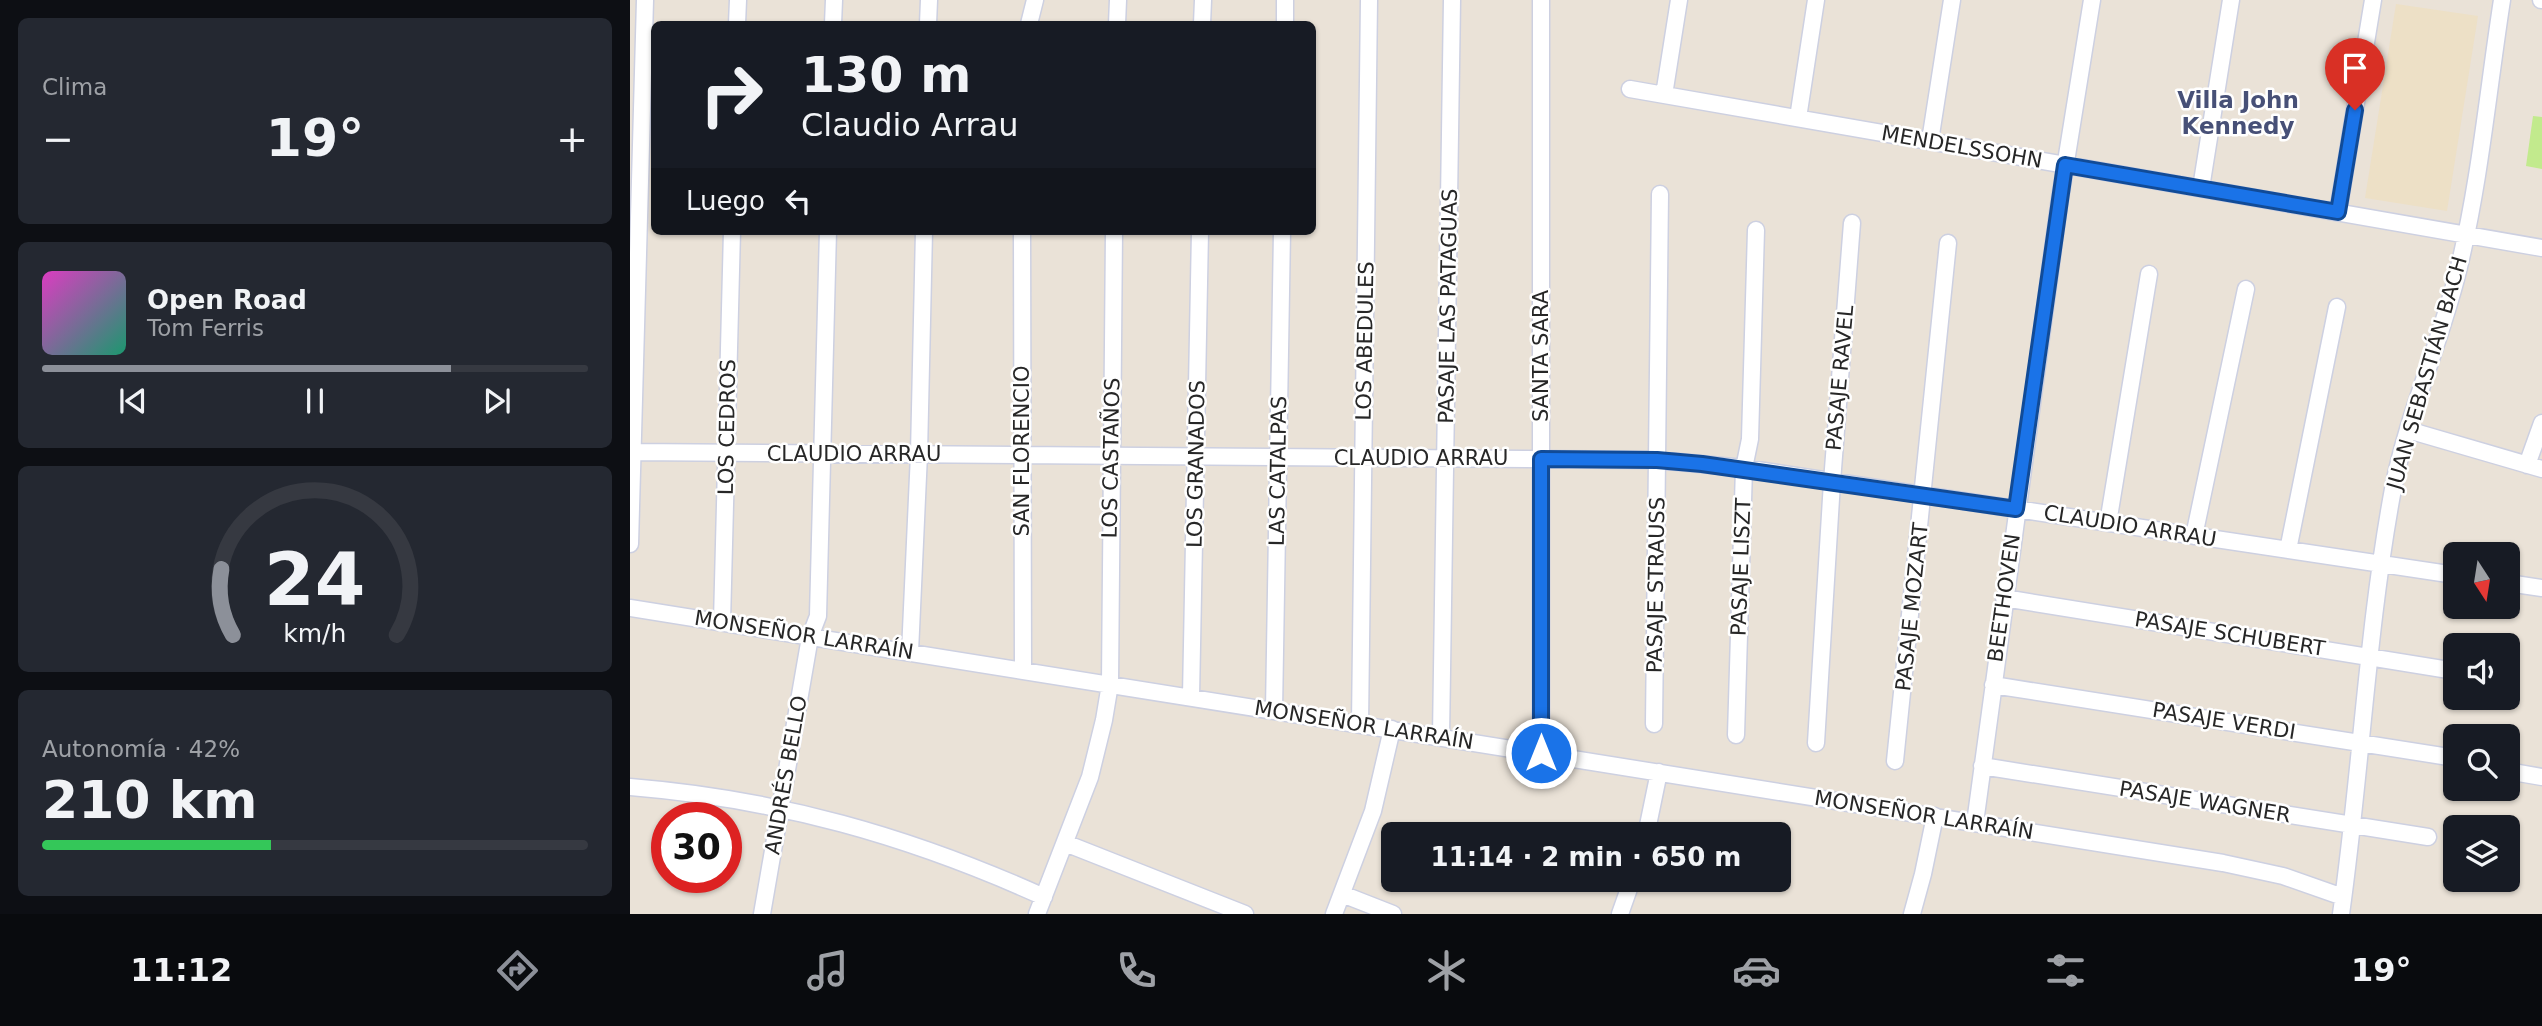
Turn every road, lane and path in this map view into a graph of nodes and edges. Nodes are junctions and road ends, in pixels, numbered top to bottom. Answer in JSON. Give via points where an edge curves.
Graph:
{"nodes":[{"id":1,"x":645,"y":0,"type":"edge"},
{"id":2,"x":738,"y":0,"type":"edge"},
{"id":3,"x":834,"y":0,"type":"edge"},
{"id":4,"x":929,"y":0,"type":"edge"},
{"id":5,"x":1035,"y":0,"type":"edge"},
{"id":6,"x":1118,"y":0,"type":"edge"},
{"id":7,"x":1203,"y":0,"type":"edge"},
{"id":8,"x":1285,"y":0,"type":"edge"},
{"id":9,"x":1368,"y":0,"type":"edge"},
{"id":10,"x":1452,"y":0,"type":"edge"},
{"id":11,"x":1541,"y":0,"type":"edge"},
{"id":12,"x":1679,"y":0,"type":"edge"},
{"id":13,"x":1816,"y":0,"type":"edge"},
{"id":14,"x":1952,"y":0,"type":"edge"},
{"id":15,"x":2092,"y":0,"type":"edge"},
{"id":16,"x":2231,"y":0,"type":"edge"},
{"id":17,"x":2373,"y":0,"type":"edge"},
{"id":18,"x":2502,"y":0,"type":"edge"},
{"id":19,"x":737,"y":21,"type":"edge"},
{"id":20,"x":833,"y":21,"type":"edge"},
{"id":21,"x":928,"y":21,"type":"edge"},
{"id":22,"x":1030,"y":21,"type":"edge"},
{"id":23,"x":1117,"y":21,"type":"edge"},
{"id":24,"x":1202,"y":21,"type":"edge"},
{"id":25,"x":1285,"y":21,"type":"edge"},
{"id":26,"x":1630,"y":89,"type":"dead end"},
{"id":27,"x":1664,"y":94,"type":"junction"},
{"id":28,"x":1797,"y":118,"type":"junction"},
{"id":29,"x":1930,"y":141,"type":"junction"},
{"id":30,"x":2065,"y":165,"type":"junction"},
{"id":31,"x":2200,"y":188,"type":"junction"},
{"id":32,"x":1660,"y":194,"type":"dead end"},
{"id":33,"x":2338,"y":212,"type":"junction"},
{"id":34,"x":1852,"y":223,"type":"dead end"},
{"id":35,"x":1756,"y":230,"type":"dead end"},
{"id":36,"x":732,"y":235,"type":"edge"},
{"id":37,"x":828,"y":235,"type":"edge"},
{"id":38,"x":924,"y":235,"type":"edge"},
{"id":39,"x":1022,"y":235,"type":"edge"},
{"id":40,"x":1114,"y":235,"type":"edge"},
{"id":41,"x":1200,"y":235,"type":"edge"},
{"id":42,"x":1282,"y":235,"type":"edge"},
{"id":43,"x":2466,"y":235,"type":"junction"},
{"id":44,"x":1948,"y":243,"type":"dead end"},
{"id":45,"x":2542,"y":248,"type":"edge"},
{"id":46,"x":2150,"y":274,"type":"dead end"},
{"id":47,"x":2246,"y":289,"type":"dead end"},
{"id":48,"x":2337,"y":307,"type":"dead end"},
{"id":49,"x":2542,"y":423,"type":"edge"},
{"id":50,"x":2408,"y":430,"type":"junction"},
{"id":51,"x":631,"y":452,"type":"edge"},
{"id":52,"x":727,"y":453,"type":"junction"},
{"id":53,"x":822,"y":453,"type":"junction"},
{"id":54,"x":919,"y":454,"type":"junction"},
{"id":55,"x":1022,"y":455,"type":"junction"},
{"id":56,"x":1111,"y":456,"type":"junction"},
{"id":57,"x":1197,"y":457,"type":"junction"},
{"id":58,"x":1279,"y":457,"type":"junction"},
{"id":59,"x":1364,"y":458,"type":"junction"},
{"id":60,"x":1446,"y":459,"type":"junction"},
{"id":61,"x":1541,"y":459,"type":"junction"},
{"id":62,"x":1657,"y":460,"type":"junction"},
{"id":63,"x":2534,"y":467,"type":"edge"},
{"id":64,"x":1744,"y":468,"type":"junction"},
{"id":65,"x":1832,"y":481,"type":"junction"},
{"id":66,"x":1923,"y":495,"type":"junction"},
{"id":67,"x":2016,"y":509,"type":"junction"},
{"id":68,"x":2108,"y":523,"type":"junction"},
{"id":69,"x":2194,"y":536,"type":"junction"},
{"id":70,"x":630,"y":544,"type":"edge"},
{"id":71,"x":2288,"y":550,"type":"junction"},
{"id":72,"x":2382,"y":564,"type":"junction"},
{"id":73,"x":2443,"y":573,"type":"edge"},
{"id":74,"x":2520,"y":585,"type":"edge"},
{"id":75,"x":2542,"y":588,"type":"edge"},
{"id":76,"x":2004,"y":598,"type":"junction"},
{"id":77,"x":630,"y":608,"type":"edge"},
{"id":78,"x":722,"y":622,"type":"junction"},
{"id":79,"x":810,"y":637,"type":"junction"},
{"id":80,"x":910,"y":652,"type":"junction"},
{"id":81,"x":2371,"y":657,"type":"junction"},
{"id":82,"x":2443,"y":668,"type":"edge"},
{"id":83,"x":1023,"y":670,"type":"junction"},
{"id":84,"x":1110,"y":684,"type":"junction"},
{"id":85,"x":1993,"y":685,"type":"junction"},
{"id":86,"x":1191,"y":697,"type":"junction"},
{"id":87,"x":1275,"y":711,"type":"junction"},
{"id":88,"x":1360,"y":724,"type":"junction"},
{"id":89,"x":1654,"y":724,"type":"dead end"},
{"id":90,"x":1392,"y":729,"type":"junction"},
{"id":91,"x":1736,"y":736,"type":"dead end"},
{"id":92,"x":1441,"y":737,"type":"junction"},
{"id":93,"x":1816,"y":743,"type":"dead end"},
{"id":94,"x":2361,"y":743,"type":"junction"},
{"id":95,"x":1541,"y":753,"type":"junction"},
{"id":96,"x":2443,"y":756,"type":"edge"},
{"id":97,"x":1895,"y":761,"type":"dead end"},
{"id":98,"x":1982,"y":766,"type":"junction"},
{"id":99,"x":1659,"y":772,"type":"junction"},
{"id":100,"x":2520,"y":773,"type":"edge"},
{"id":101,"x":2542,"y":777,"type":"edge"},
{"id":102,"x":630,"y":787,"type":"edge"},
{"id":103,"x":781,"y":807,"type":"junction"},
{"id":104,"x":1935,"y":816,"type":"junction"},
{"id":105,"x":1649,"y":822,"type":"edge"},
{"id":106,"x":1975,"y":823,"type":"junction"},
{"id":107,"x":2351,"y":825,"type":"junction"},
{"id":108,"x":2428,"y":837,"type":"dead end"},
{"id":109,"x":1066,"y":843,"type":"junction"},
{"id":110,"x":1628,"y":892,"type":"edge"},
{"id":111,"x":1342,"y":894,"type":"junction"},
{"id":112,"x":1044,"y":897,"type":"junction"},
{"id":113,"x":2343,"y":897,"type":"junction"},
{"id":114,"x":762,"y":914,"type":"edge"},
{"id":115,"x":1037,"y":914,"type":"edge"},
{"id":116,"x":1245,"y":914,"type":"edge"},
{"id":117,"x":1334,"y":914,"type":"edge"},
{"id":118,"x":1393,"y":914,"type":"edge"},
{"id":119,"x":1620,"y":914,"type":"edge"},
{"id":120,"x":1912,"y":914,"type":"edge"},
{"id":121,"x":2340,"y":914,"type":"edge"}],
"edges":[{"from":1,"to":51,"type":"street"},
{"from":2,"to":19,"type":"street"},
{"from":3,"to":20,"type":"street"},
{"from":4,"to":21,"type":"street"},
{"from":5,"to":22,"type":"street"},
{"from":6,"to":23,"type":"street"},
{"from":7,"to":24,"type":"street"},
{"from":8,"to":25,"type":"street"},
{"from":9,"to":59,"type":"street","name":"LOS ABEDULES"},
{"from":10,"to":60,"type":"street","name":"PASAJE LAS PATAGUAS"},
{"from":11,"to":61,"type":"street","name":"SANTA SARA"},
{"from":12,"to":27,"type":"street"},
{"from":13,"to":28,"type":"street"},
{"from":14,"to":29,"type":"street"},
{"from":15,"to":30,"type":"street","name":"BEETHOVEN"},
{"from":16,"to":31,"type":"street"},
{"from":17,"to":33,"type":"street"},
{"from":18,"to":43,"type":"street","name":"JUAN SEBASTIÁN BACH"},
{"from":26,"to":27,"type":"street","name":"MENDELSSOHN"},
{"from":27,"to":28,"type":"street","name":"MENDELSSOHN"},
{"from":28,"to":29,"type":"street","name":"MENDELSSOHN"},
{"from":29,"to":30,"type":"street","name":"MENDELSSOHN"},
{"from":30,"to":31,"type":"street","name":"MENDELSSOHN"},
{"from":30,"to":67,"type":"street","name":"BEETHOVEN"},
{"from":31,"to":33,"type":"street","name":"MENDELSSOHN"},
{"from":32,"to":62,"type":"street","name":"PASAJE STRAUSS"},
{"from":33,"to":43,"type":"street","name":"MENDELSSOHN"},
{"from":34,"to":65,"type":"street","name":"PASAJE RAVEL"},
{"from":35,"to":64,"type":"street","name":"PASAJE LISZT","via":[[1750,439]]},
{"from":36,"to":52,"type":"street","name":"LOS CEDROS"},
{"from":37,"to":53,"type":"street","name":"ANDRÉS BELLO"},
{"from":38,"to":54,"type":"street"},
{"from":39,"to":55,"type":"street","name":"SAN FLORENCIO"},
{"from":40,"to":56,"type":"street","name":"LOS CASTAÑOS"},
{"from":41,"to":57,"type":"street","name":"LOS GRANADOS"},
{"from":42,"to":58,"type":"street","name":"LAS CATALPAS"},
{"from":43,"to":45,"type":"street","name":"MENDELSSOHN"},
{"from":43,"to":50,"type":"street","name":"JUAN SEBASTIÁN BACH","via":[[2447,313]]},
{"from":44,"to":66,"type":"street","name":"PASAJE MOZART"},
{"from":46,"to":68,"type":"street"},
{"from":47,"to":69,"type":"street"},
{"from":48,"to":71,"type":"street"},
{"from":49,"to":63,"type":"street"},
{"from":50,"to":63,"type":"street"},
{"from":50,"to":72,"type":"street","name":"JUAN SEBASTIÁN BACH","via":[[2393,488]]},
{"from":51,"to":52,"type":"street","name":"CLAUDIO ARRAU"},
{"from":51,"to":70,"type":"street"},
{"from":52,"to":53,"type":"street","name":"CLAUDIO ARRAU"},
{"from":52,"to":78,"type":"street","name":"LOS CEDROS"},
{"from":53,"to":54,"type":"street","name":"CLAUDIO ARRAU"},
{"from":53,"to":79,"type":"street","name":"ANDRÉS BELLO","via":[[818,616]]},
{"from":54,"to":55,"type":"street","name":"CLAUDIO ARRAU"},
{"from":54,"to":80,"type":"street"},
{"from":55,"to":56,"type":"street","name":"CLAUDIO ARRAU"},
{"from":55,"to":83,"type":"street","name":"SAN FLORENCIO"},
{"from":56,"to":57,"type":"street","name":"CLAUDIO ARRAU"},
{"from":56,"to":84,"type":"street","name":"LOS CASTAÑOS"},
{"from":57,"to":58,"type":"street","name":"CLAUDIO ARRAU"},
{"from":57,"to":86,"type":"street","name":"LOS GRANADOS"},
{"from":58,"to":59,"type":"street","name":"CLAUDIO ARRAU"},
{"from":58,"to":87,"type":"street","name":"LAS CATALPAS"},
{"from":59,"to":60,"type":"street","name":"CLAUDIO ARRAU"},
{"from":59,"to":88,"type":"street","name":"LOS ABEDULES"},
{"from":60,"to":61,"type":"street","name":"CLAUDIO ARRAU"},
{"from":60,"to":92,"type":"street","name":"PASAJE LAS PATAGUAS"},
{"from":61,"to":62,"type":"street","name":"CLAUDIO ARRAU"},
{"from":61,"to":95,"type":"street","name":"SANTA SARA"},
{"from":62,"to":64,"type":"street","name":"CLAUDIO ARRAU"},
{"from":62,"to":89,"type":"street","name":"PASAJE STRAUSS"},
{"from":64,"to":65,"type":"street","name":"CLAUDIO ARRAU"},
{"from":64,"to":91,"type":"street","name":"PASAJE LISZT"},
{"from":65,"to":66,"type":"street","name":"CLAUDIO ARRAU"},
{"from":65,"to":93,"type":"street","name":"PASAJE RAVEL"},
{"from":66,"to":67,"type":"street","name":"CLAUDIO ARRAU"},
{"from":66,"to":97,"type":"street","name":"PASAJE MOZART"},
{"from":67,"to":68,"type":"street","name":"CLAUDIO ARRAU"},
{"from":67,"to":76,"type":"street","name":"BEETHOVEN"},
{"from":68,"to":69,"type":"street","name":"CLAUDIO ARRAU"},
{"from":69,"to":71,"type":"street","name":"CLAUDIO ARRAU"},
{"from":71,"to":72,"type":"street","name":"CLAUDIO ARRAU"},
{"from":72,"to":73,"type":"street","name":"CLAUDIO ARRAU"},
{"from":72,"to":81,"type":"street","name":"JUAN SEBASTIÁN BACH"},
{"from":74,"to":75,"type":"street"},
{"from":76,"to":81,"type":"street","name":"PASAJE SCHUBERT"},
{"from":76,"to":85,"type":"street","name":"BEETHOVEN"},
{"from":77,"to":78,"type":"street","name":"MONSEÑOR LARRAÍN"},
{"from":78,"to":79,"type":"street","name":"MONSEÑOR LARRAÍN"},
{"from":79,"to":80,"type":"street","name":"MONSEÑOR LARRAÍN"},
{"from":79,"to":103,"type":"street","name":"ANDRÉS BELLO"},
{"from":80,"to":83,"type":"street","name":"MONSEÑOR LARRAÍN"},
{"from":81,"to":82,"type":"street","name":"PASAJE SCHUBERT"},
{"from":81,"to":94,"type":"street","name":"JUAN SEBASTIÁN BACH"},
{"from":83,"to":84,"type":"street","name":"MONSEÑOR LARRAÍN"},
{"from":84,"to":86,"type":"street","name":"MONSEÑOR LARRAÍN"},
{"from":84,"to":109,"type":"street","name":"LOS CASTAÑOS","via":[[1097,752]]},
{"from":85,"to":94,"type":"street","name":"PASAJE VERDI"},
{"from":85,"to":98,"type":"street","name":"BEETHOVEN"},
{"from":86,"to":87,"type":"street","name":"MONSEÑOR LARRAÍN"},
{"from":87,"to":88,"type":"street","name":"MONSEÑOR LARRAÍN"},
{"from":88,"to":90,"type":"street","name":"MONSEÑOR LARRAÍN"},
{"from":90,"to":92,"type":"street","name":"MONSEÑOR LARRAÍN"},
{"from":90,"to":111,"type":"street","via":[[1379,789]]},
{"from":92,"to":95,"type":"street","name":"MONSEÑOR LARRAÍN"},
{"from":94,"to":96,"type":"street","name":"PASAJE VERDI"},
{"from":94,"to":107,"type":"street","name":"JUAN SEBASTIÁN BACH"},
{"from":95,"to":99,"type":"street","name":"MONSEÑOR LARRAÍN"},
{"from":98,"to":106,"type":"street","name":"BEETHOVEN"},
{"from":98,"to":107,"type":"street","name":"PASAJE WAGNER"},
{"from":99,"to":104,"type":"street","name":"MONSEÑOR LARRAÍN"},
{"from":99,"to":105,"type":"street"},
{"from":100,"to":101,"type":"street"},
{"from":102,"to":103,"type":"street"},
{"from":103,"to":112,"type":"street","via":[[916,845]]},
{"from":103,"to":114,"type":"street","name":"ANDRÉS BELLO"},
{"from":104,"to":106,"type":"street","name":"MONSEÑOR LARRAÍN"},
{"from":104,"to":120,"type":"street"},
{"from":106,"to":113,"type":"street","name":"MONSEÑOR LARRAÍN","via":[[2253,868]]},
{"from":107,"to":108,"type":"street","name":"PASAJE WAGNER"},
{"from":107,"to":113,"type":"street","name":"JUAN SEBASTIÁN BACH"},
{"from":109,"to":112,"type":"street","name":"LOS CASTAÑOS"},
{"from":109,"to":116,"type":"street"},
{"from":110,"to":119,"type":"street"},
{"from":111,"to":117,"type":"street"},
{"from":111,"to":118,"type":"street"},
{"from":112,"to":115,"type":"street","name":"LOS CASTAÑOS"},
{"from":113,"to":121,"type":"street","name":"JUAN SEBASTIÁN BACH"}]}
